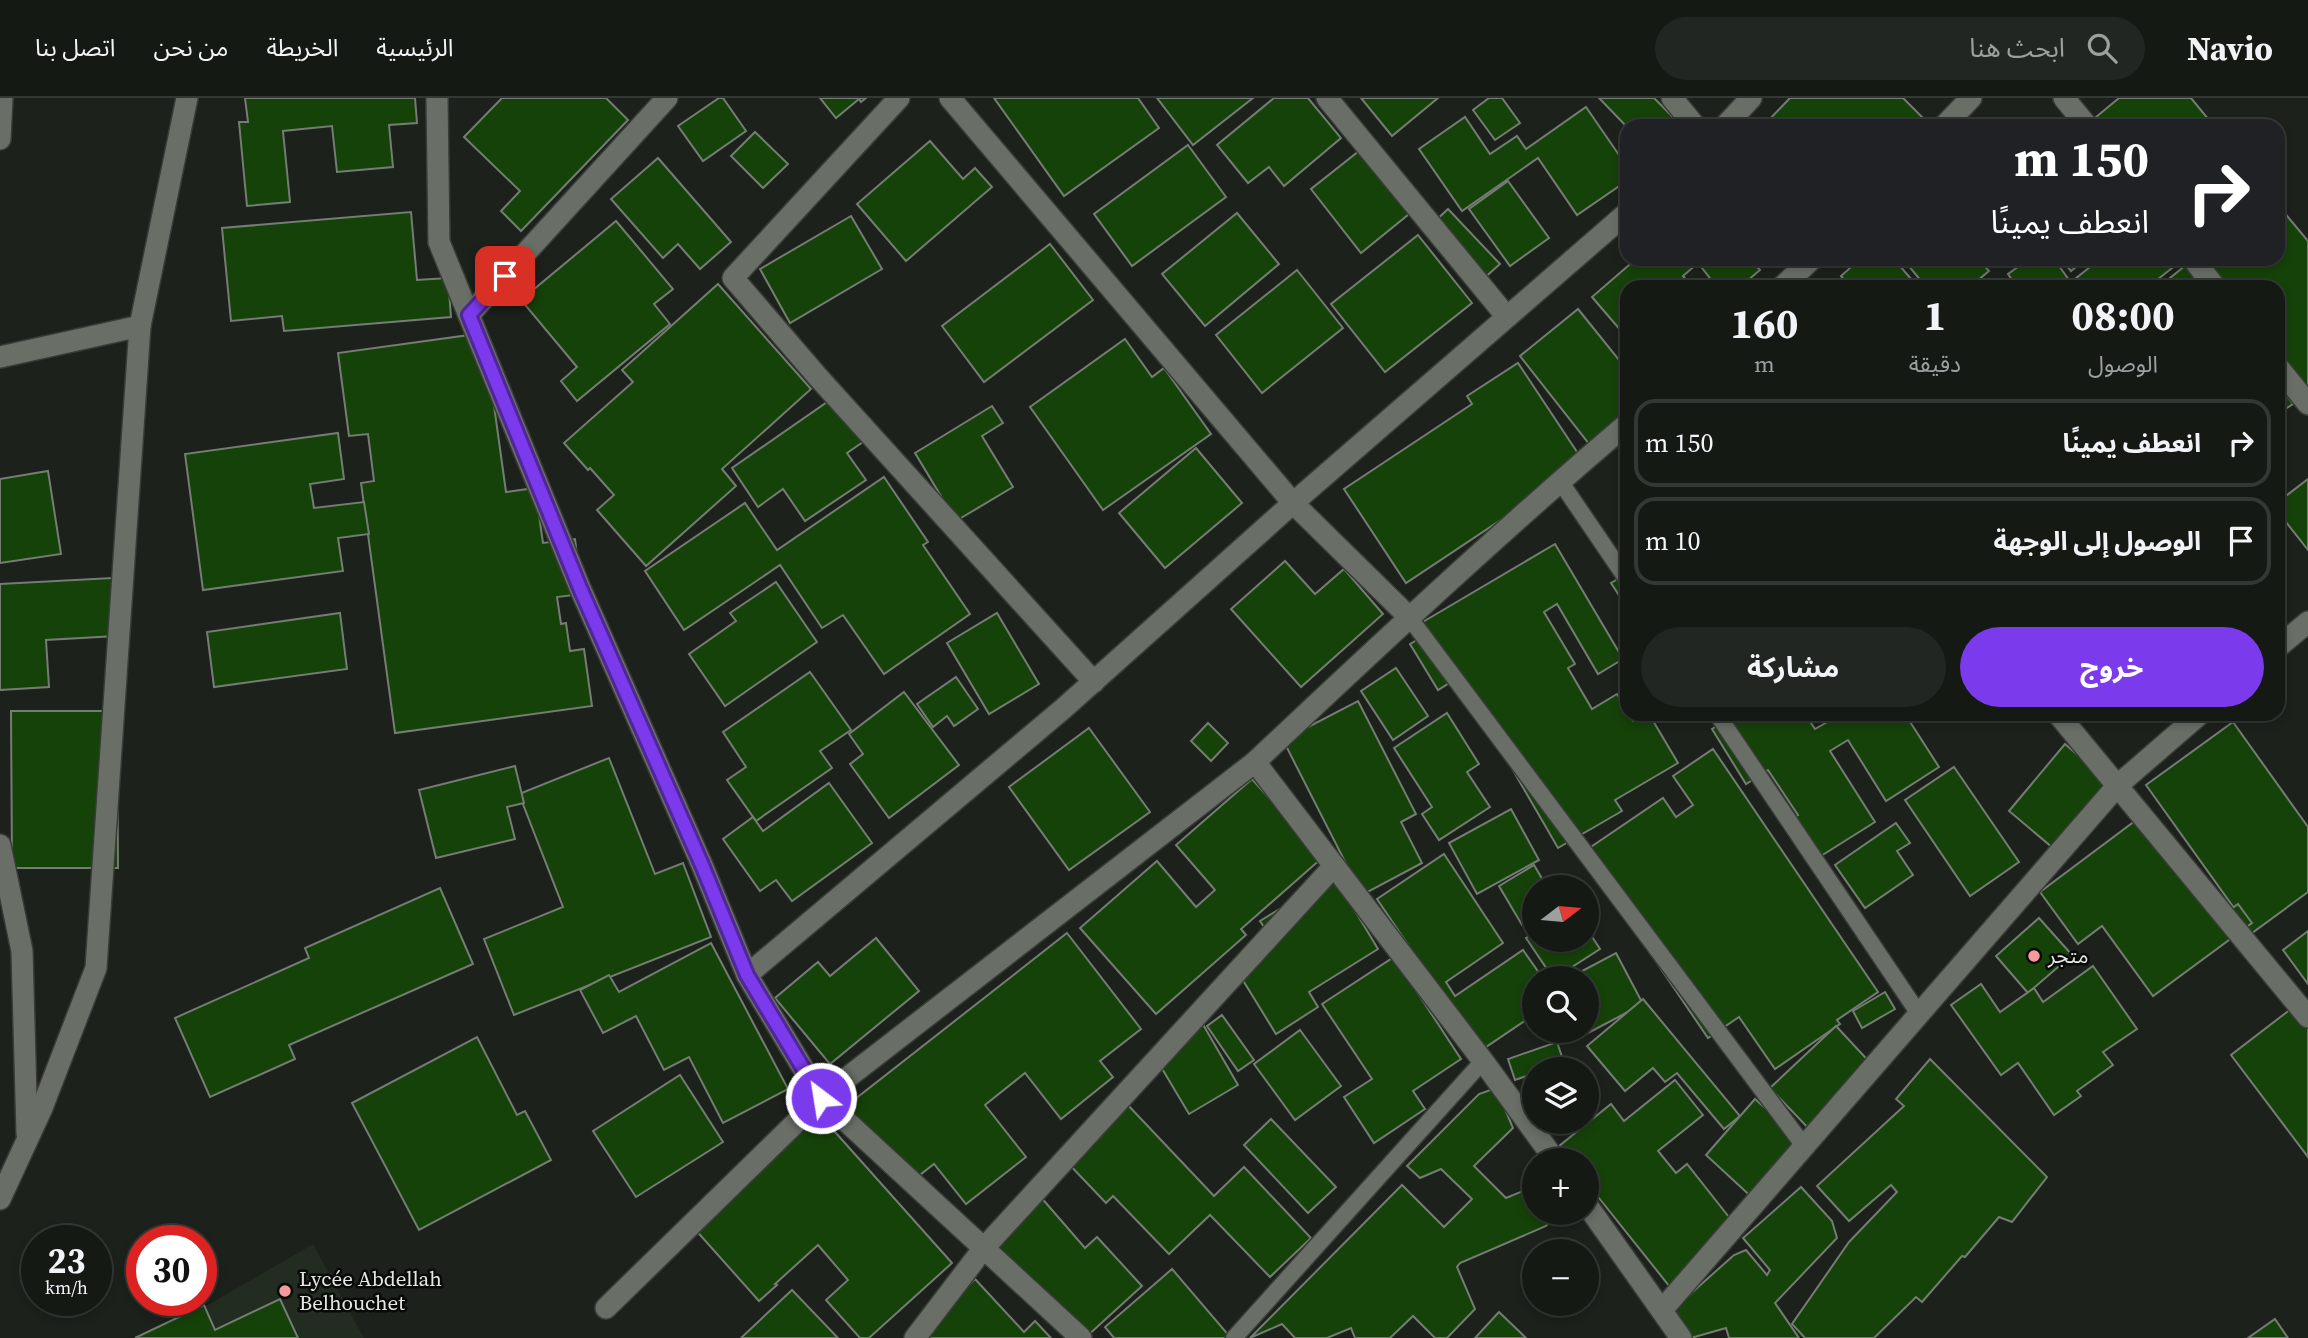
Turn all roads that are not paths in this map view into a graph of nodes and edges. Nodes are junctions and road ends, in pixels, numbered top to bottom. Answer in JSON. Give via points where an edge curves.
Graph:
{"nodes":[{"id":1,"x":2,"y":98,"type":"edge"},
{"id":2,"x":187,"y":98,"type":"edge"},
{"id":3,"x":437,"y":98,"type":"edge"},
{"id":4,"x":667,"y":98,"type":"edge"},
{"id":5,"x":900,"y":98,"type":"edge"},
{"id":6,"x":950,"y":98,"type":"edge"},
{"id":7,"x":1327,"y":98,"type":"edge"},
{"id":8,"x":1672,"y":98,"type":"edge"},
{"id":9,"x":1751,"y":98,"type":"edge"},
{"id":10,"x":1971,"y":98,"type":"edge"},
{"id":11,"x":2064,"y":98,"type":"edge"},
{"id":12,"x":1689,"y":119,"type":"edge"},
{"id":13,"x":1732,"y":119,"type":"edge"},
{"id":14,"x":1951,"y":119,"type":"edge"},
{"id":15,"x":2081,"y":119,"type":"edge"},
{"id":16,"x":0,"y":139,"type":"edge"},
{"id":17,"x":1620,"y":219,"type":"edge"},
{"id":18,"x":1804,"y":266,"type":"edge"},
{"id":19,"x":2198,"y":266,"type":"edge"},
{"id":20,"x":1790,"y":280,"type":"edge"},
{"id":21,"x":2210,"y":280,"type":"edge"},
{"id":22,"x":469,"y":315,"type":"junction"},
{"id":23,"x":1507,"y":317,"type":"junction"},
{"id":24,"x":140,"y":326,"type":"junction"},
{"id":25,"x":0,"y":357,"type":"edge"},
{"id":26,"x":2285,"y":376,"type":"edge"},
{"id":27,"x":2308,"y":404,"type":"edge"},
{"id":28,"x":1620,"y":430,"type":"edge"},
{"id":29,"x":1560,"y":481,"type":"junction"},
{"id":30,"x":1293,"y":503,"type":"junction"},
{"id":31,"x":1620,"y":570,"type":"edge"},
{"id":32,"x":1409,"y":617,"type":"junction"},
{"id":33,"x":2308,"y":622,"type":"edge"},
{"id":34,"x":2285,"y":641,"type":"edge"},
{"id":35,"x":1094,"y":682,"type":"junction"},
{"id":36,"x":1722,"y":721,"type":"edge"},
{"id":37,"x":2064,"y":721,"type":"edge"},
{"id":38,"x":2192,"y":721,"type":"edge"},
{"id":39,"x":1255,"y":762,"type":"junction"},
{"id":40,"x":2118,"y":785,"type":"junction"},
{"id":41,"x":0,"y":845,"type":"edge"},
{"id":42,"x":1334,"y":866,"type":"junction"},
{"id":43,"x":747,"y":975,"type":"junction"},
{"id":44,"x":1919,"y":1014,"type":"junction"},
{"id":45,"x":2308,"y":1017,"type":"edge"},
{"id":46,"x":1483,"y":1061,"type":"junction"},
{"id":47,"x":821,"y":1098,"type":"junction"},
{"id":48,"x":27,"y":1140,"type":"junction"},
{"id":49,"x":1804,"y":1146,"type":"junction"},
{"id":50,"x":1546,"y":1148,"type":"edge"},
{"id":51,"x":0,"y":1199,"type":"edge"},
{"id":52,"x":1599,"y":1222,"type":"edge"},
{"id":53,"x":983,"y":1249,"type":"junction"},
{"id":54,"x":606,"y":1308,"type":"dead end"},
{"id":55,"x":1662,"y":1310,"type":"junction"},
{"id":56,"x":915,"y":1338,"type":"edge"},
{"id":57,"x":1081,"y":1338,"type":"edge"},
{"id":58,"x":1234,"y":1338,"type":"edge"},
{"id":59,"x":1681,"y":1338,"type":"edge"}],
"edges":[{"from":1,"to":16,"type":"street"},
{"from":2,"to":24,"type":"street"},
{"from":3,"to":22,"type":"street","via":[[439,242]]},
{"from":4,"to":22,"type":"street"},
{"from":5,"to":35,"type":"street","via":[[733,278]]},
{"from":6,"to":30,"type":"street"},
{"from":7,"to":23,"type":"street"},
{"from":8,"to":12,"type":"street"},
{"from":9,"to":13,"type":"street"},
{"from":10,"to":14,"type":"street"},
{"from":11,"to":15,"type":"street"},
{"from":17,"to":23,"type":"street"},
{"from":18,"to":20,"type":"street"},
{"from":19,"to":21,"type":"street"},
{"from":22,"to":43,"type":"street","via":[[580,588]]},
{"from":23,"to":30,"type":"street"},
{"from":24,"to":25,"type":"street"},
{"from":24,"to":48,"type":"street","via":[[96,968]]},
{"from":26,"to":27,"type":"street"},
{"from":28,"to":29,"type":"street"},
{"from":29,"to":31,"type":"lane"},
{"from":29,"to":32,"type":"street"},
{"from":30,"to":32,"type":"street"},
{"from":30,"to":35,"type":"street"},
{"from":32,"to":39,"type":"street"},
{"from":32,"to":49,"type":"lane"},
{"from":33,"to":34,"type":"street"},
{"from":35,"to":43,"type":"street"},
{"from":36,"to":44,"type":"lane"},
{"from":37,"to":40,"type":"street"},
{"from":38,"to":40,"type":"street"},
{"from":39,"to":42,"type":"street"},
{"from":39,"to":47,"type":"street"},
{"from":40,"to":44,"type":"street"},
{"from":40,"to":45,"type":"street"},
{"from":41,"to":48,"type":"street","via":[[22,951]]},
{"from":42,"to":46,"type":"street"},
{"from":42,"to":53,"type":"street"},
{"from":43,"to":47,"type":"street"},
{"from":44,"to":49,"type":"street"},
{"from":46,"to":50,"type":"street"},
{"from":46,"to":58,"type":"lane"},
{"from":47,"to":53,"type":"street"},
{"from":47,"to":54,"type":"street"},
{"from":48,"to":51,"type":"street"},
{"from":49,"to":55,"type":"street"},
{"from":52,"to":55,"type":"street"},
{"from":53,"to":56,"type":"street"},
{"from":53,"to":57,"type":"street"},
{"from":55,"to":59,"type":"street"}]}
